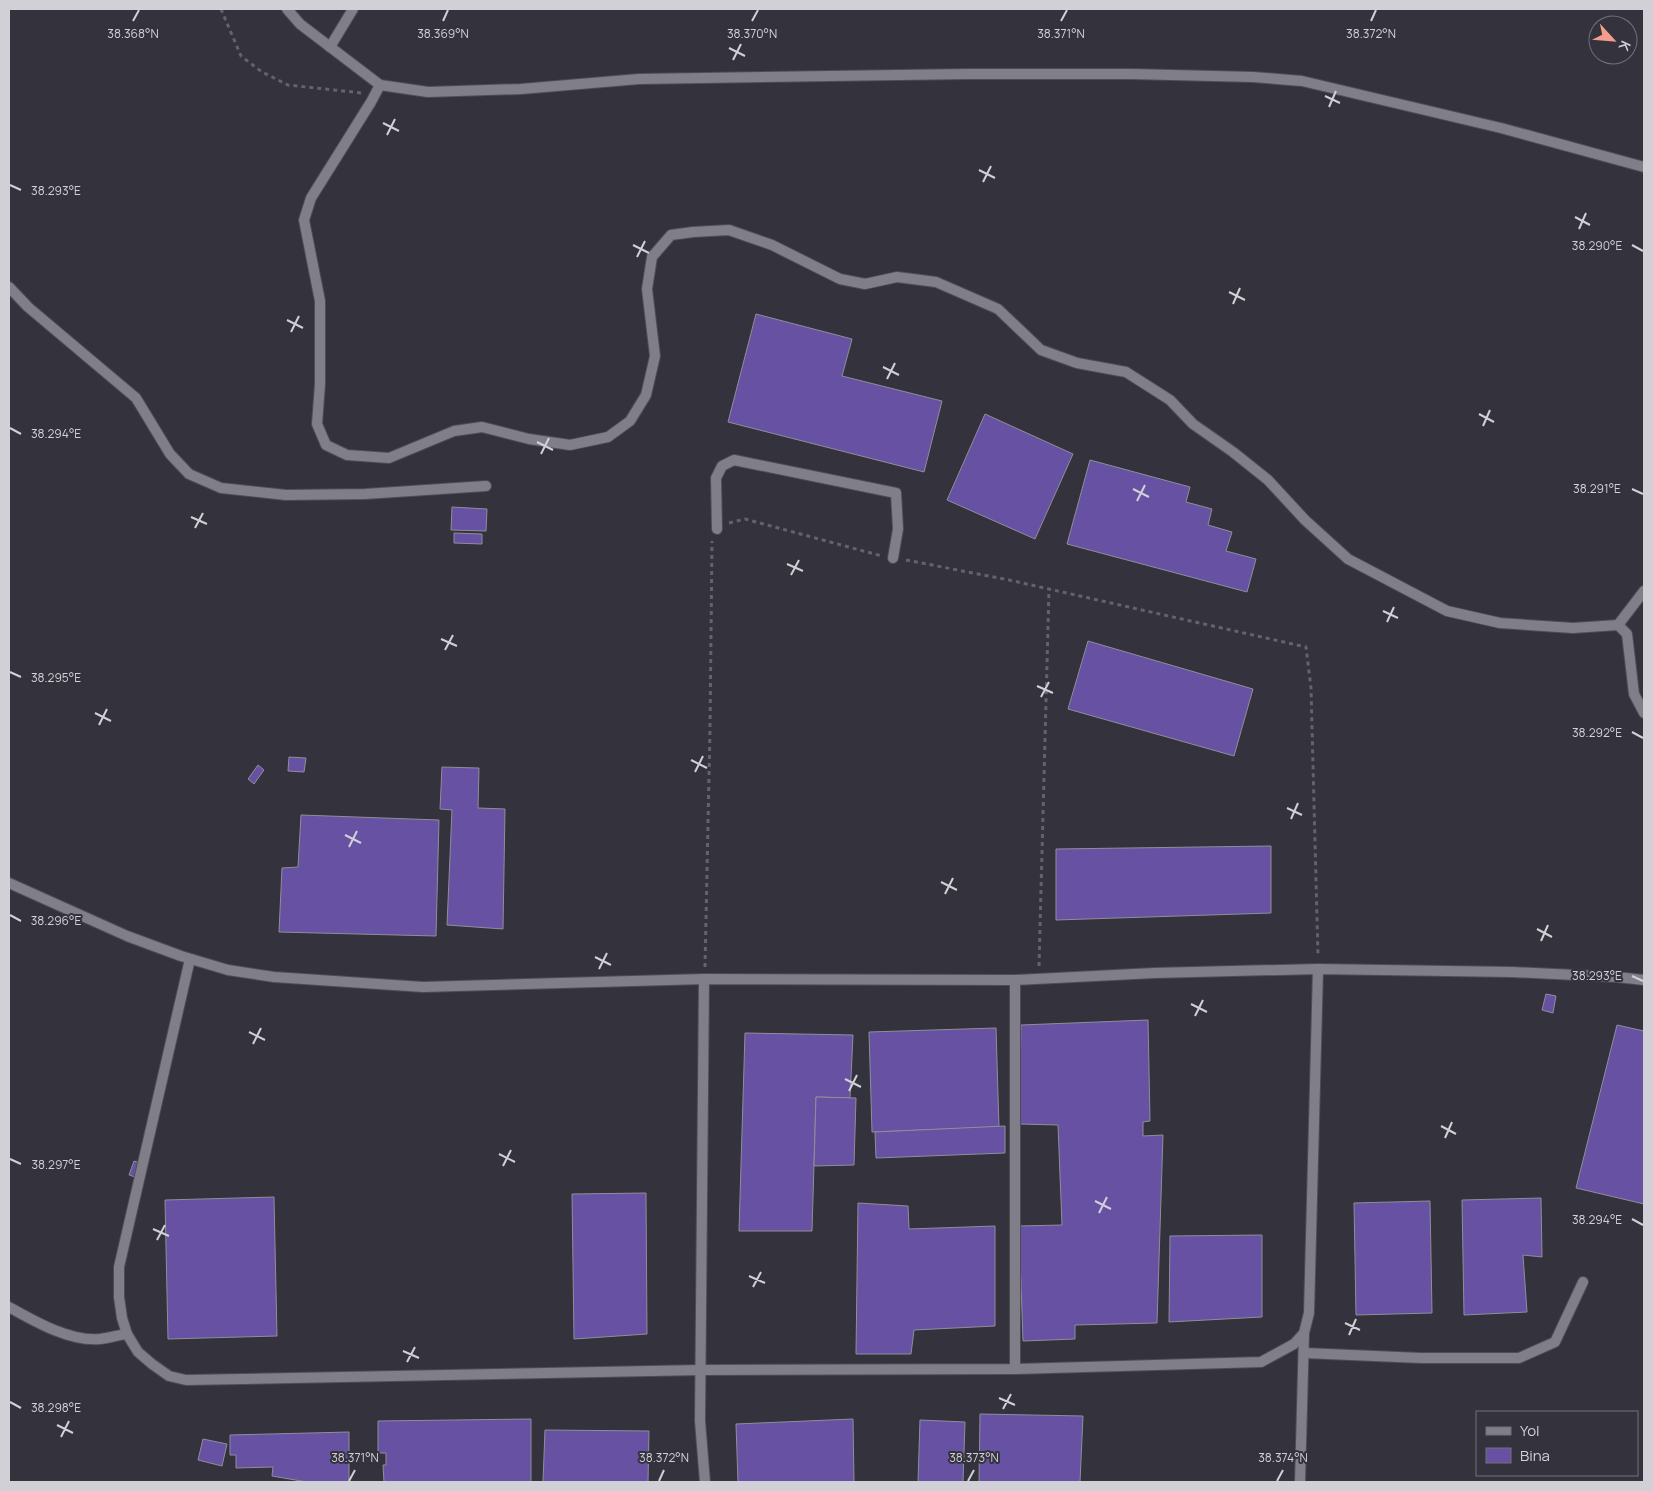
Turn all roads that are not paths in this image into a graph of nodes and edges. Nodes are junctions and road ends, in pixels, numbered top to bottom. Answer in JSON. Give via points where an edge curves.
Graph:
{"nodes":[{"id":1,"x":287,"y":9,"type":"edge"},
{"id":2,"x":353,"y":9,"type":"edge"},
{"id":3,"x":330,"y":47,"type":"junction"},
{"id":4,"x":380,"y":85,"type":"junction"},
{"id":5,"x":1644,"y":167,"type":"edge"},
{"id":6,"x":9,"y":287,"type":"edge"},
{"id":7,"x":486,"y":486,"type":"dead end"},
{"id":8,"x":717,"y":529,"type":"road end"},
{"id":9,"x":893,"y":558,"type":"road end"},
{"id":10,"x":1644,"y":591,"type":"edge"},
{"id":11,"x":1618,"y":625,"type":"junction"},
{"id":12,"x":1644,"y":713,"type":"edge"},
{"id":13,"x":9,"y":883,"type":"edge"},
{"id":14,"x":190,"y":959,"type":"junction"},
{"id":15,"x":1318,"y":969,"type":"junction"},
{"id":16,"x":704,"y":978,"type":"junction"},
{"id":17,"x":1015,"y":980,"type":"junction"},
{"id":18,"x":1644,"y":980,"type":"edge"},
{"id":19,"x":1583,"y":1282,"type":"dead end"},
{"id":20,"x":9,"y":1307,"type":"edge"},
{"id":21,"x":1304,"y":1333,"type":"junction"},
{"id":22,"x":127,"y":1334,"type":"junction"},
{"id":23,"x":1304,"y":1353,"type":"junction"},
{"id":24,"x":1015,"y":1369,"type":"junction"},
{"id":25,"x":701,"y":1370,"type":"junction"},
{"id":26,"x":705,"y":1482,"type":"edge"},
{"id":27,"x":1300,"y":1482,"type":"edge"}],
"edges":[{"from":1,"to":3,"type":"street","via":[[300,24]]},
{"from":2,"to":3,"type":"street"},
{"from":3,"to":4,"type":"street"},
{"from":4,"to":5,"type":"street","via":[[428,92],[649,79],[966,74],[1252,77],[1302,81],[1501,128]]},
{"from":4,"to":11,"type":"street","via":[[311,198],[304,220],[320,301],[317,424],[326,445],[346,455],[389,458],[454,431],[482,427],[570,445],[608,436],[630,421],[646,395],[655,356],[648,289],[652,257],[671,235],[729,230],[772,245],[840,279],[865,284],[897,277],[936,282],[998,309],[1041,350],[1077,363],[1126,372],[1170,400],[1193,424],[1268,480],[1348,559],[1447,611],[1500,623],[1573,628]]},
{"from":6,"to":7,"type":"street","via":[[28,307],[136,398],[170,454],[189,474],[221,488],[286,495],[365,494]]},
{"from":8,"to":9,"type":"street","via":[[716,478],[722,466],[734,460],[896,493],[898,529]]},
{"from":10,"to":11,"type":"street"},
{"from":11,"to":12,"type":"street","via":[[1627,634],[1634,694]]},
{"from":13,"to":14,"type":"street","via":[[127,936]]},
{"from":14,"to":16,"type":"street","via":[[228,970],[274,977],[423,987]]},
{"from":14,"to":22,"type":"street","via":[[120,1268],[119,1297]]},
{"from":15,"to":17,"type":"street"},
{"from":15,"to":18,"type":"street","via":[[1512,972]]},
{"from":15,"to":21,"type":"street","via":[[1309,1304]]},
{"from":16,"to":17,"type":"street"},
{"from":16,"to":25,"type":"street"},
{"from":17,"to":24,"type":"street"},
{"from":19,"to":23,"type":"street","via":[[1555,1342],[1519,1358]]},
{"from":20,"to":22,"type":"street","via":[[37,1323],[71,1335],[99,1339]]},
{"from":21,"to":23,"type":"street"},
{"from":21,"to":24,"type":"street","via":[[1294,1344],[1261,1362]]},
{"from":22,"to":25,"type":"street","via":[[138,1352],[152,1364],[169,1376],[186,1380]]},
{"from":23,"to":27,"type":"street"},
{"from":24,"to":25,"type":"street"},
{"from":25,"to":26,"type":"street","via":[[700,1421]]}]}
